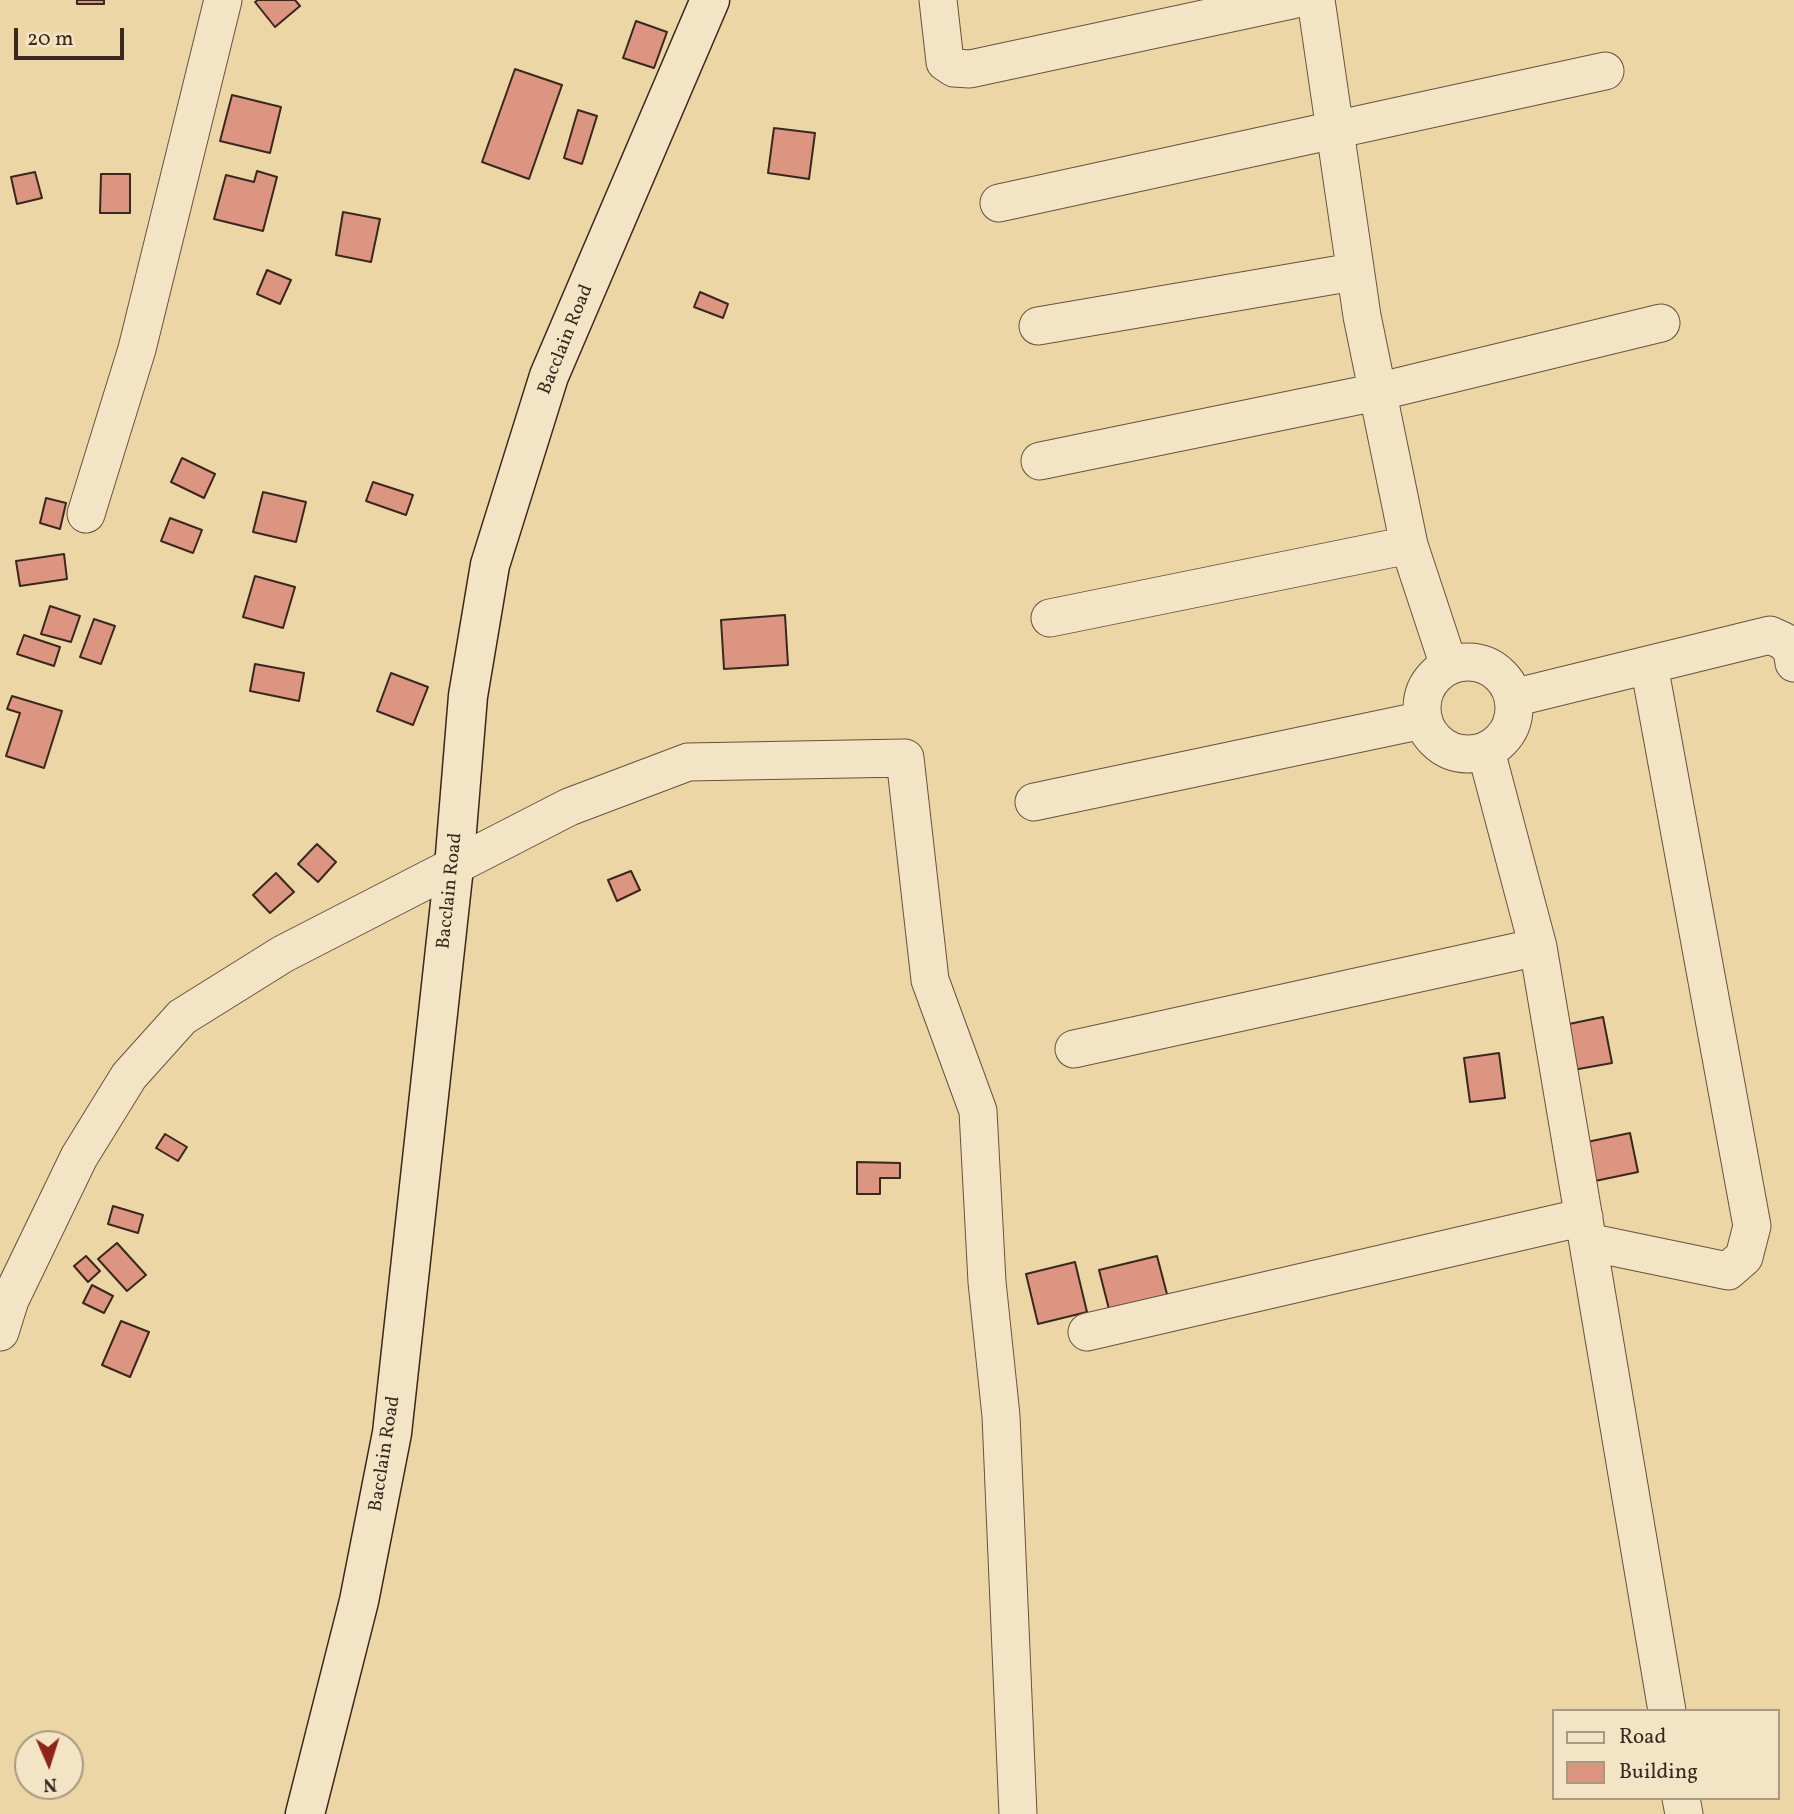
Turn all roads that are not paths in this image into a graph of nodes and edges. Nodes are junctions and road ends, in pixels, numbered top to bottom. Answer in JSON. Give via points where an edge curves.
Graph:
{"nodes":[{"id":1,"x":223,"y":0,"type":"edge"},
{"id":2,"x":710,"y":0,"type":"edge"},
{"id":3,"x":938,"y":0,"type":"edge"},
{"id":4,"x":1292,"y":0,"type":"edge"},
{"id":5,"x":1316,"y":0,"type":"edge"},
{"id":6,"x":1605,"y":71,"type":"dead end"},
{"id":7,"x":1336,"y":130,"type":"junction"},
{"id":8,"x":999,"y":203,"type":"dead end"},
{"id":9,"x":1353,"y":272,"type":"junction"},
{"id":10,"x":1661,"y":323,"type":"dead end"},
{"id":11,"x":1038,"y":326,"type":"dead end"},
{"id":12,"x":1377,"y":392,"type":"junction"},
{"id":13,"x":1040,"y":461,"type":"dead end"},
{"id":14,"x":86,"y":514,"type":"dead end"},
{"id":15,"x":1409,"y":545,"type":"junction"},
{"id":16,"x":1050,"y":618,"type":"dead end"},
{"id":17,"x":1794,"y":663,"type":"edge"},
{"id":18,"x":1649,"y":665,"type":"junction"},
{"id":19,"x":1449,"y":666,"type":"junction"},
{"id":20,"x":1513,"y":698,"type":"junction"},
{"id":21,"x":1423,"y":720,"type":"junction"},
{"id":22,"x":1486,"y":751,"type":"junction"},
{"id":23,"x":1034,"y":802,"type":"dead end"},
{"id":24,"x":454,"y":867,"type":"junction"},
{"id":25,"x":1538,"y":947,"type":"junction"},
{"id":26,"x":1074,"y":1049,"type":"dead end"},
{"id":27,"x":1586,"y":1229,"type":"junction"},
{"id":28,"x":0,"y":1332,"type":"edge"},
{"id":29,"x":1087,"y":1332,"type":"dead end"},
{"id":30,"x":1667,"y":1709,"type":"edge"},
{"id":31,"x":305,"y":1814,"type":"edge"},
{"id":32,"x":1018,"y":1814,"type":"edge"}],
"edges":[{"from":1,"to":14,"type":"street","via":[[136,349]]},
{"from":2,"to":24,"type":"main road","name":"Bacclain Road","via":[[550,376],[490,565],[468,696]]},
{"from":3,"to":4,"type":"street","via":[[944,62],[970,69]]},
{"from":5,"to":7,"type":"street"},
{"from":6,"to":7,"type":"street"},
{"from":7,"to":8,"type":"street"},
{"from":7,"to":9,"type":"street"},
{"from":9,"to":11,"type":"street"},
{"from":9,"to":12,"type":"street"},
{"from":10,"to":12,"type":"street"},
{"from":12,"to":13,"type":"street"},
{"from":12,"to":15,"type":"street"},
{"from":15,"to":16,"type":"street"},
{"from":15,"to":19,"type":"street"},
{"from":17,"to":18,"type":"street","via":[[1792,650],[1770,635]]},
{"from":18,"to":20,"type":"street"},
{"from":18,"to":27,"type":"street","via":[[1752,1226],[1744,1257],[1728,1271]]},
{"from":19,"to":20,"type":"street","via":[[1464,662],[1495,671]]},
{"from":19,"to":21,"type":"street","via":[[1426,688]]},
{"from":20,"to":22,"type":"street","via":[[1510,729]]},
{"from":21,"to":22,"type":"street","via":[[1434,740],[1455,753]]},
{"from":21,"to":23,"type":"street"},
{"from":22,"to":25,"type":"street"},
{"from":24,"to":28,"type":"street","via":[[283,954],[182,1017],[129,1076],[79,1157],[10,1300]]},
{"from":24,"to":31,"type":"main road","name":"Bacclain Road","via":[[392,1433],[359,1601]]},
{"from":24,"to":32,"type":"street","via":[[569,807],[688,762],[905,758],[930,981],[978,1111],[1000,1416]]},
{"from":25,"to":26,"type":"street"},
{"from":25,"to":27,"type":"street"},
{"from":27,"to":29,"type":"street"},
{"from":27,"to":30,"type":"street"}]}
